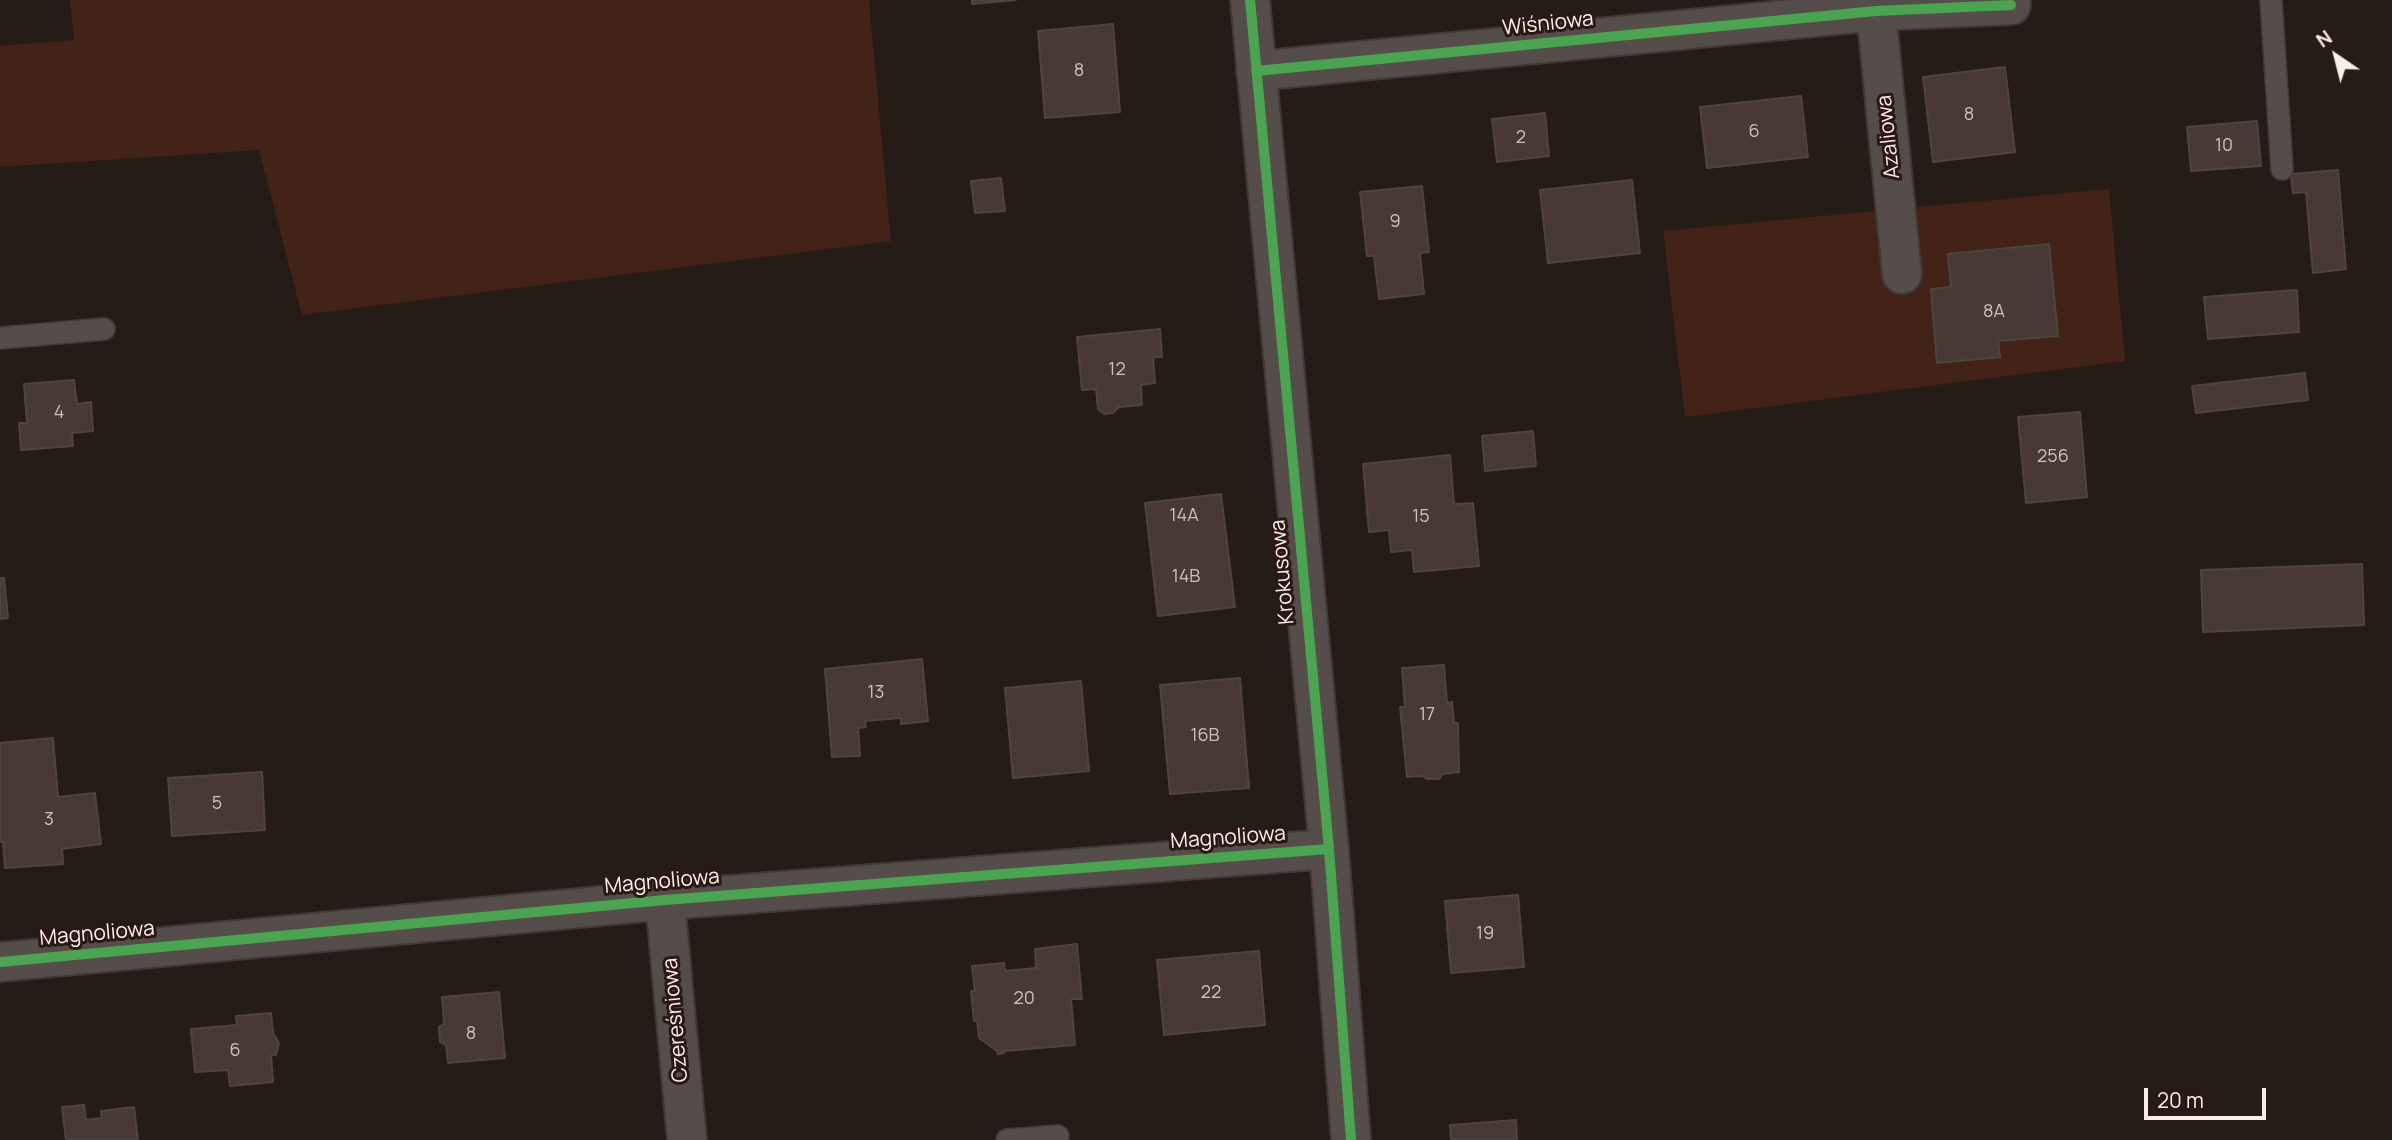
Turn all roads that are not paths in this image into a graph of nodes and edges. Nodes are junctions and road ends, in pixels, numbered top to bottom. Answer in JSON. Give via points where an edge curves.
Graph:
{"nodes":[{"id":1,"x":1250,"y":0,"type":"edge"},
{"id":2,"x":2271,"y":0,"type":"edge"},
{"id":3,"x":2011,"y":5,"type":"dead end"},
{"id":4,"x":1875,"y":6,"type":"edge"},
{"id":5,"x":1256,"y":71,"type":"junction"},
{"id":6,"x":2282,"y":169,"type":"dead end"},
{"id":7,"x":1902,"y":274,"type":"dead end"},
{"id":8,"x":104,"y":329,"type":"dead end"},
{"id":9,"x":0,"y":338,"type":"edge"},
{"id":10,"x":1329,"y":849,"type":"junction"},
{"id":11,"x":665,"y":900,"type":"junction"},
{"id":12,"x":0,"y":962,"type":"edge"},
{"id":13,"x":1058,"y":1136,"type":"dead end"},
{"id":14,"x":687,"y":1140,"type":"edge"},
{"id":15,"x":1007,"y":1140,"type":"edge"},
{"id":16,"x":1351,"y":1140,"type":"edge"}],
"edges":[{"from":1,"to":5,"type":"street","name":"Krokusowa"},
{"from":2,"to":6,"type":"lane"},
{"from":3,"to":4,"type":"street","name":"Wiśniowa"},
{"from":4,"to":5,"type":"street","name":"Wiśniowa"},
{"from":4,"to":7,"type":"street","name":"Azaliowa"},
{"from":5,"to":10,"type":"street","name":"Krokusowa"},
{"from":8,"to":9,"type":"lane"},
{"from":10,"to":11,"type":"street","name":"Magnoliowa"},
{"from":10,"to":16,"type":"street","name":"Krokusowa"},
{"from":11,"to":12,"type":"street","name":"Magnoliowa"},
{"from":11,"to":14,"type":"street","name":"Czereśniowa"},
{"from":13,"to":15,"type":"lane"}]}
